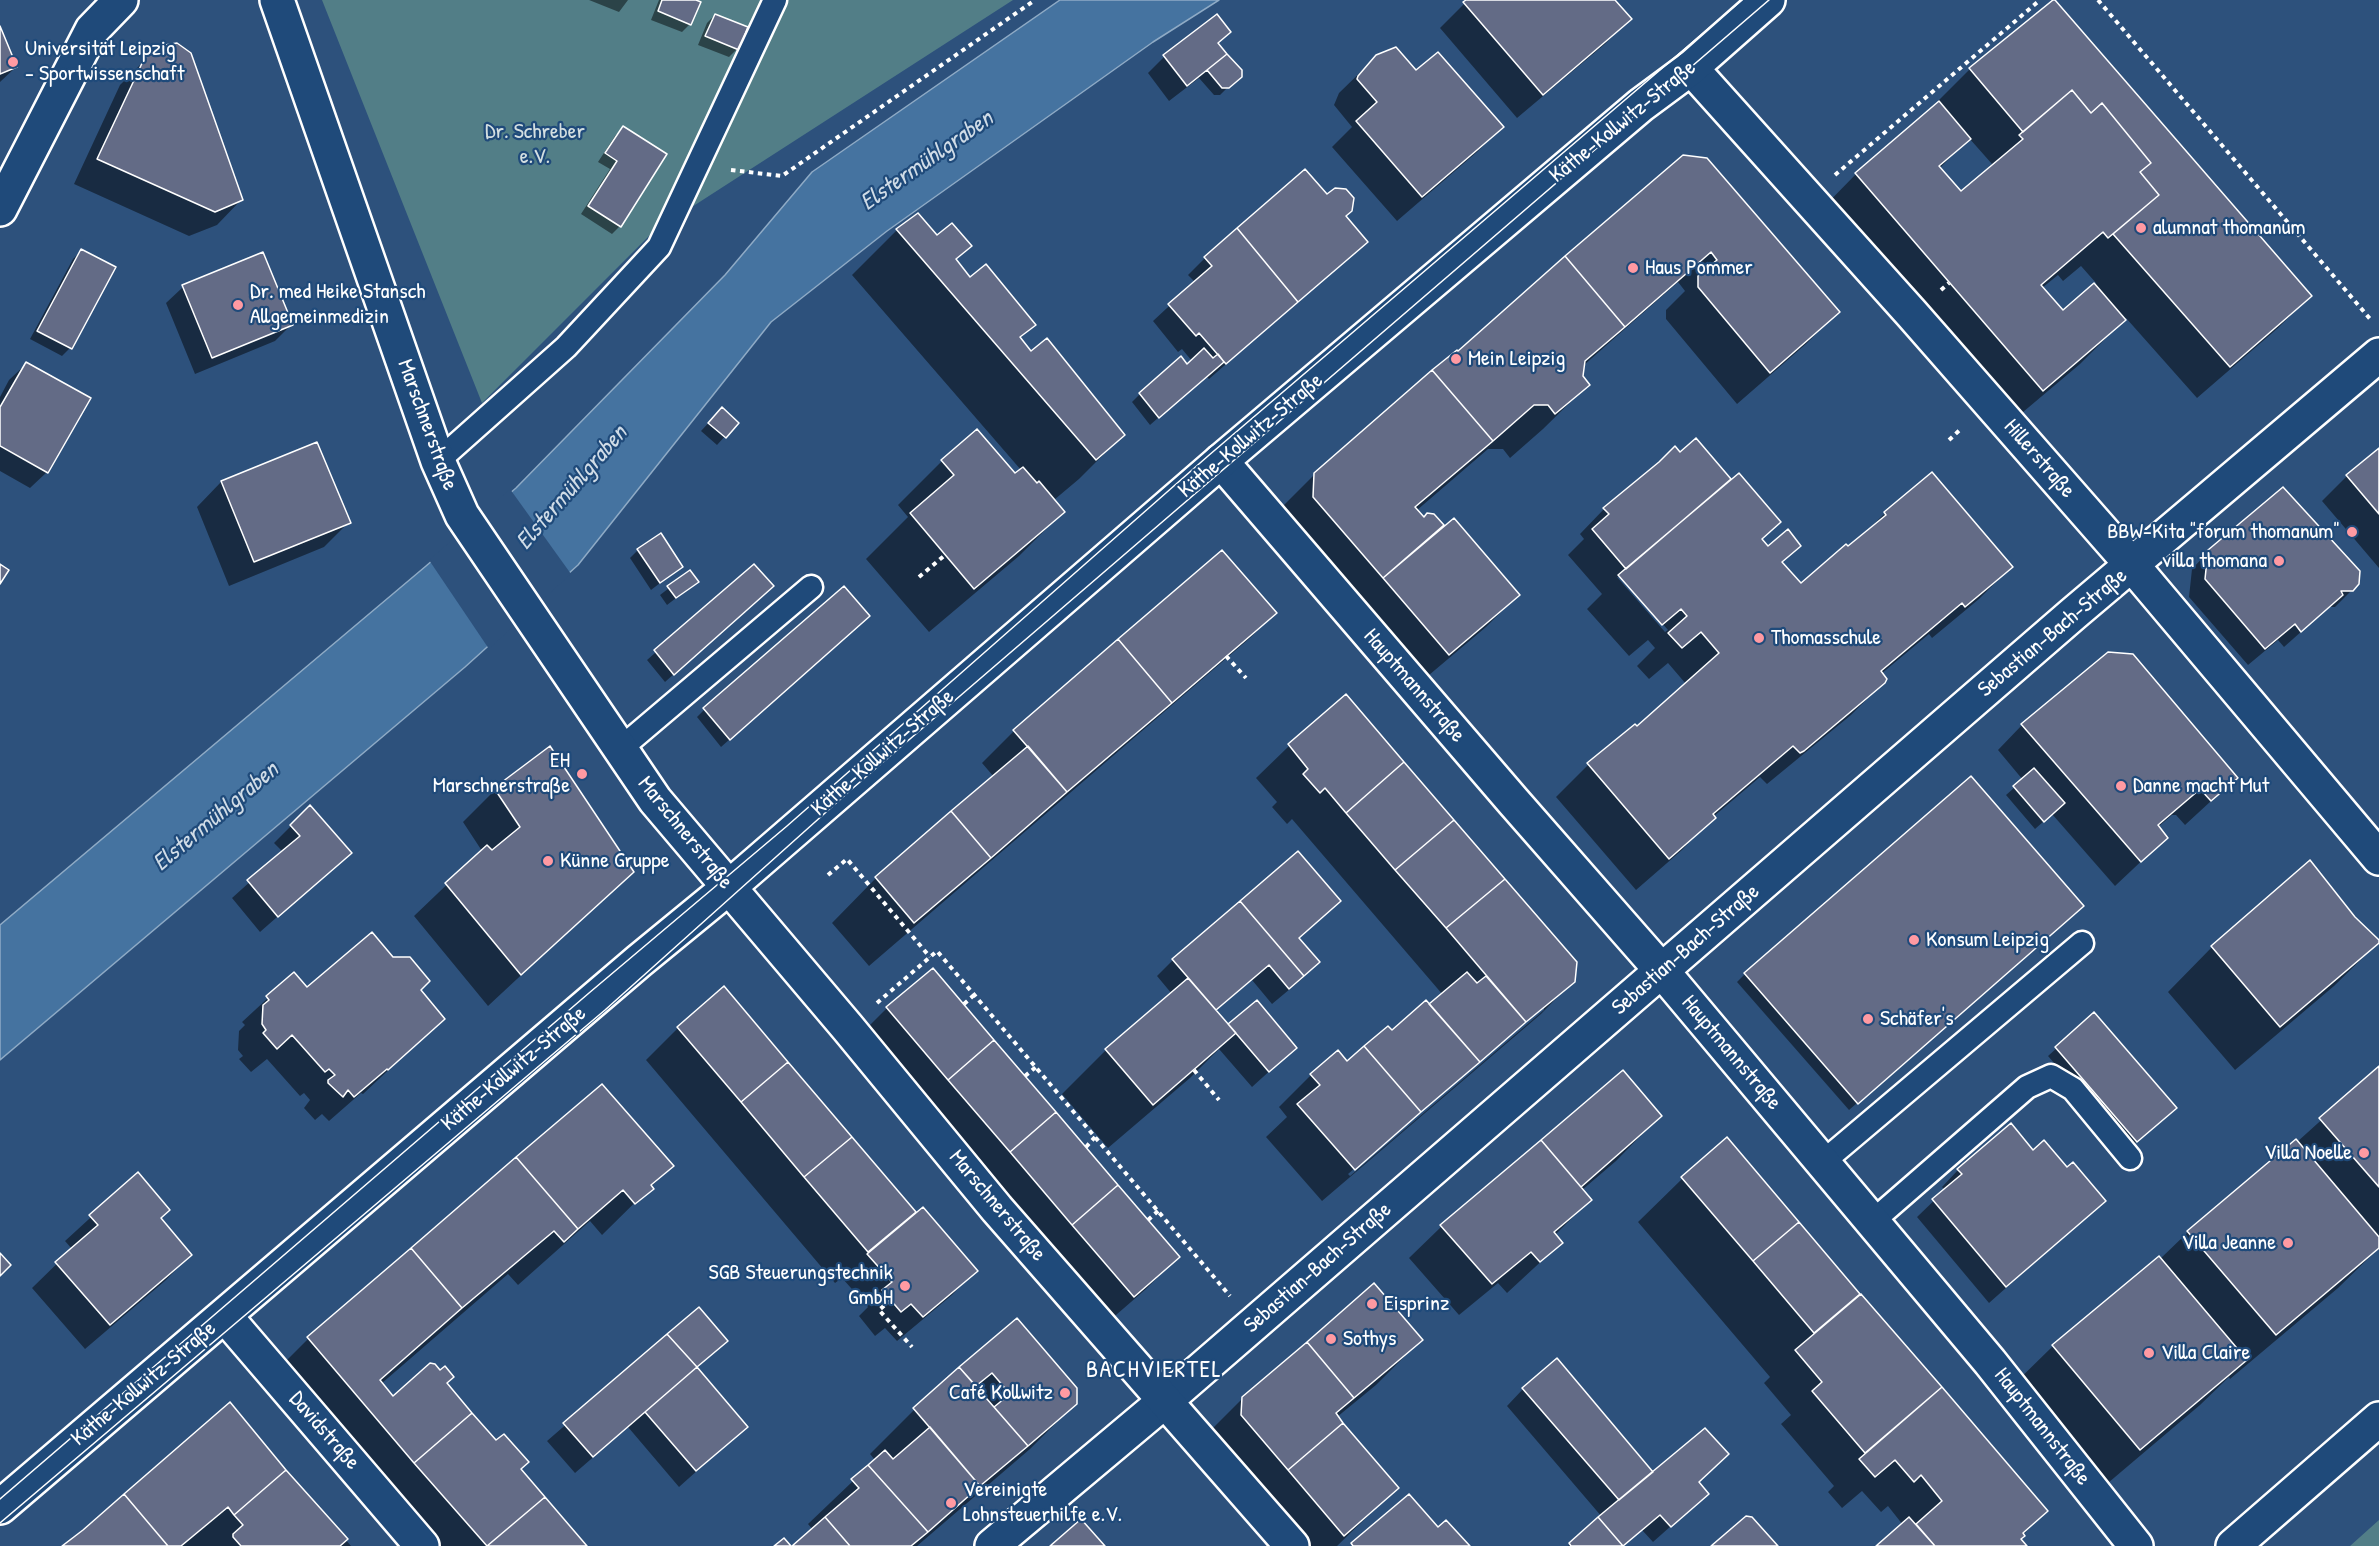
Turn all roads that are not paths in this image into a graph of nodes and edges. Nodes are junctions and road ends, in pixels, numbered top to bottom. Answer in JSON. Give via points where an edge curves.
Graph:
{"nodes":[{"id":1,"x":121,"y":0,"type":"edge"},
{"id":2,"x":277,"y":0,"type":"edge"},
{"id":3,"x":775,"y":0,"type":"edge"},
{"id":4,"x":1768,"y":0,"type":"edge"},
{"id":5,"x":1691,"y":68,"type":"junction"},
{"id":6,"x":0,"y":209,"type":"edge"},
{"id":7,"x":2379,"y":355,"type":"edge"},
{"id":8,"x":438,"y":461,"type":"junction"},
{"id":9,"x":1221,"y":461,"type":"junction"},
{"id":10,"x":2132,"y":565,"type":"junction"},
{"id":11,"x":811,"y":587,"type":"dead end"},
{"id":12,"x":620,"y":749,"type":"junction"},
{"id":13,"x":2379,"y":858,"type":"edge"},
{"id":14,"x":729,"y":888,"type":"junction"},
{"id":15,"x":2082,"y":943,"type":"dead end"},
{"id":16,"x":1662,"y":971,"type":"junction"},
{"id":17,"x":2130,"y":1158,"type":"dead end"},
{"id":18,"x":1823,"y":1162,"type":"junction"},
{"id":19,"x":1872,"y":1221,"type":"junction"},
{"id":20,"x":225,"y":1316,"type":"junction"},
{"id":21,"x":1166,"y":1400,"type":"junction"},
{"id":22,"x":2379,"y":1419,"type":"edge"},
{"id":23,"x":0,"y":1507,"type":"edge"},
{"id":24,"x":423,"y":1546,"type":"edge"},
{"id":25,"x":993,"y":1546,"type":"edge"},
{"id":26,"x":1292,"y":1546,"type":"edge"},
{"id":27,"x":2136,"y":1546,"type":"edge"},
{"id":28,"x":2233,"y":1546,"type":"edge"}],
"edges":[{"from":1,"to":6,"type":"street","via":[[92,30]]},
{"from":2,"to":8,"type":"street","name":"Marschnerstraße"},
{"from":3,"to":8,"type":"lane","via":[[659,248],[566,347]]},
{"from":4,"to":5,"type":"street","name":"Käthe-Kollwitz-Straße"},
{"from":5,"to":9,"type":"street","name":"Käthe-Kollwitz-Straße","via":[[1632,112]]},
{"from":5,"to":10,"type":"street","name":"Hillerstraße"},
{"from":7,"to":10,"type":"street","name":"Sebastian-Bach-Straße"},
{"from":8,"to":12,"type":"street","name":"Marschnerstraße","via":[[462,514]]},
{"from":9,"to":14,"type":"street","name":"Käthe-Kollwitz-Straße"},
{"from":9,"to":16,"type":"street","name":"Hauptmannstraße"},
{"from":10,"to":13,"type":"street","name":"Hillerstraße"},
{"from":10,"to":16,"type":"street","name":"Sebastian-Bach-Straße"},
{"from":11,"to":12,"type":"lane"},
{"from":12,"to":14,"type":"street","name":"Marschnerstraße","via":[[655,800]]},
{"from":14,"to":20,"type":"street","name":"Käthe-Kollwitz-Straße"},
{"from":14,"to":21,"type":"street","name":"Marschnerstraße","via":[[998,1209]]},
{"from":15,"to":18,"type":"lane"},
{"from":16,"to":18,"type":"street","name":"Hauptmannstraße"},
{"from":16,"to":21,"type":"street","name":"Sebastian-Bach-Straße"},
{"from":17,"to":19,"type":"lane","via":[[2073,1089],[2051,1077],[2027,1087]]},
{"from":18,"to":19,"type":"street","name":"Hauptmannstraße"},
{"from":19,"to":27,"type":"street","name":"Hauptmannstraße"},
{"from":20,"to":23,"type":"street","name":"Käthe-Kollwitz-Straße"},
{"from":20,"to":24,"type":"street","name":"Davidstraße"},
{"from":21,"to":25,"type":"street","name":"Sebastian-Bach-Straße"},
{"from":21,"to":26,"type":"street","name":"Marschnerstraße"},
{"from":22,"to":28,"type":"street"}]}
